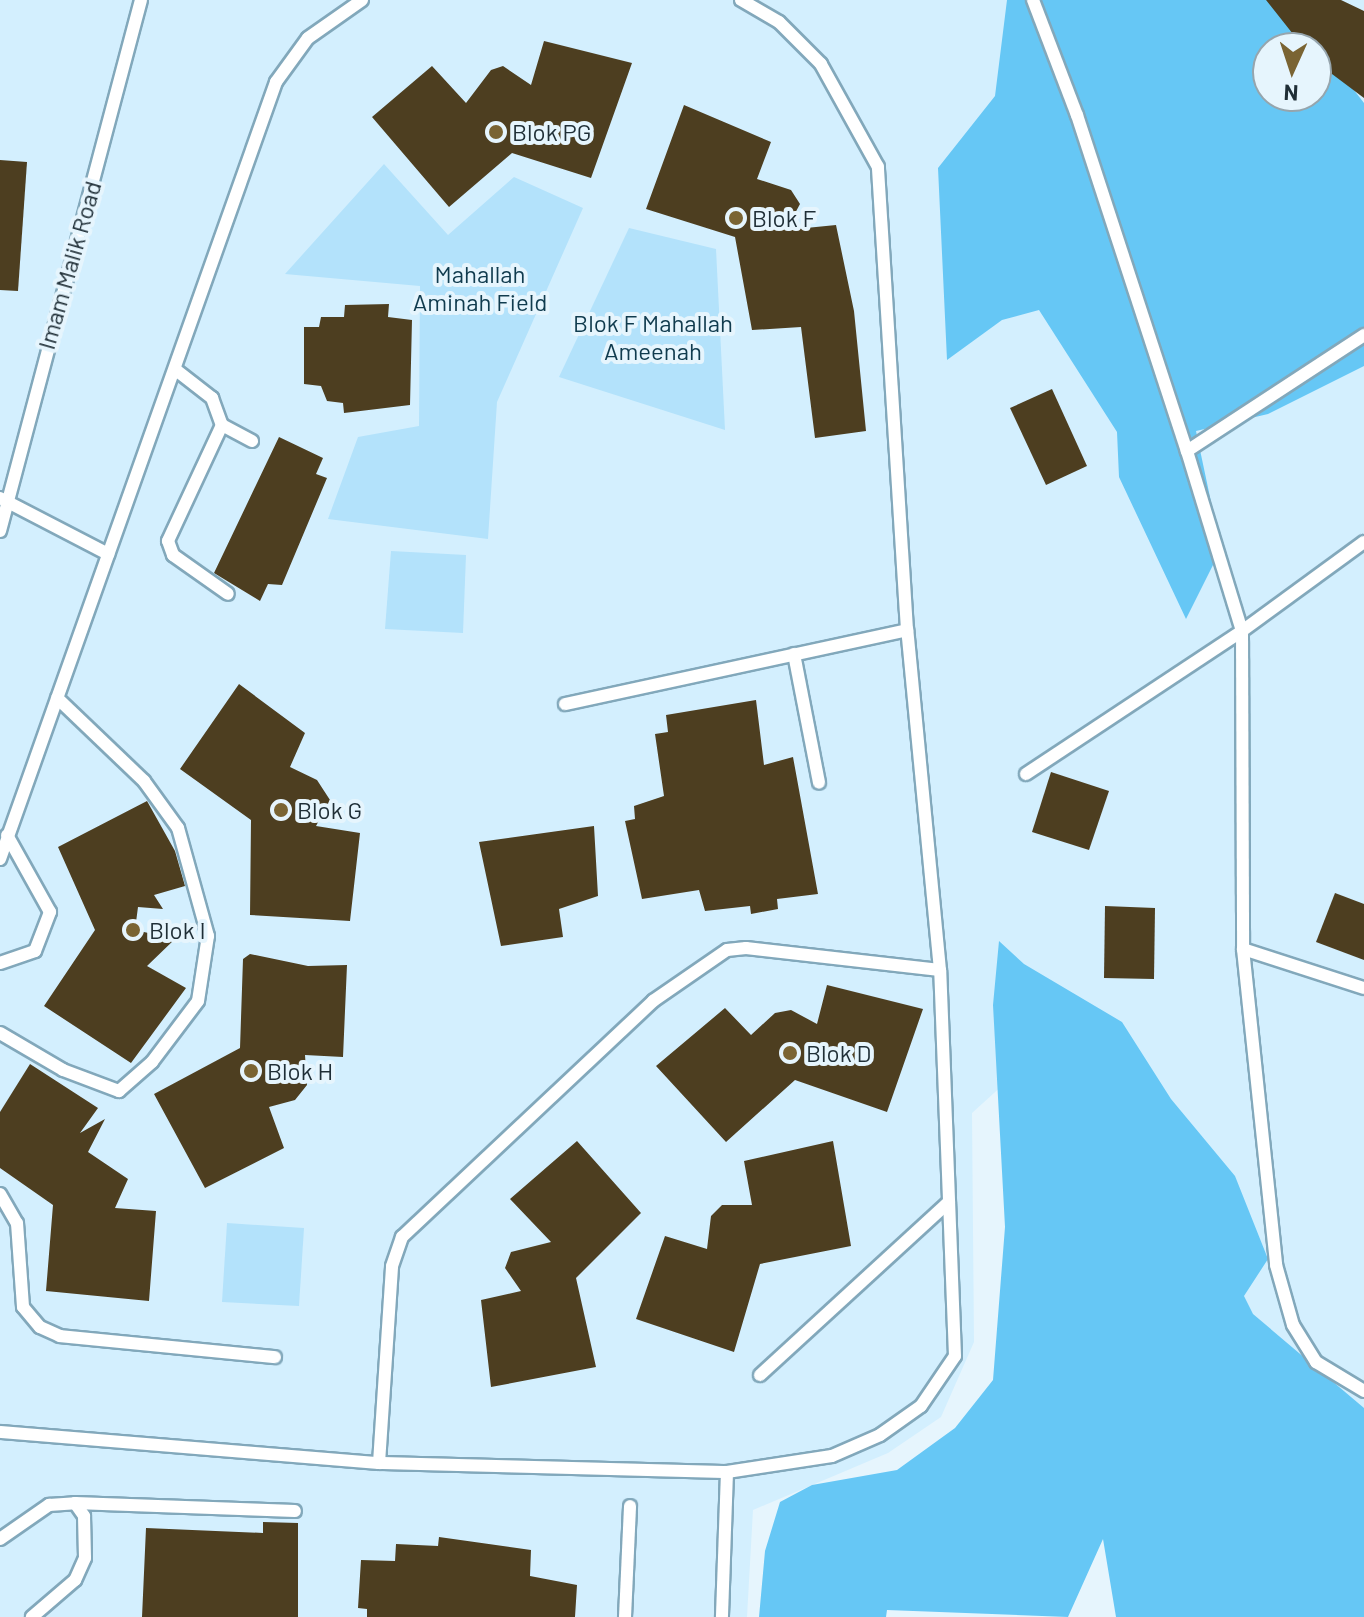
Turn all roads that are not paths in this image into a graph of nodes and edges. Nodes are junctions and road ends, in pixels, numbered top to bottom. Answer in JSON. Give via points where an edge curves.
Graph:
{"nodes":[{"id":1,"x":141,"y":0,"type":"edge"},
{"id":2,"x":362,"y":0,"type":"edge"},
{"id":3,"x":741,"y":0,"type":"edge"},
{"id":4,"x":1033,"y":0,"type":"edge"},
{"id":5,"x":1364,"y":335,"type":"edge"},
{"id":6,"x":176,"y":370,"type":"junction"},
{"id":7,"x":222,"y":425,"type":"junction"},
{"id":8,"x":252,"y":441,"type":"dead end"},
{"id":9,"x":1187,"y":451,"type":"junction"},
{"id":10,"x":4,"y":500,"type":"edge"},
{"id":11,"x":0,"y":531,"type":"edge"},
{"id":12,"x":1364,"y":542,"type":"edge"},
{"id":13,"x":108,"y":554,"type":"junction"},
{"id":14,"x":228,"y":594,"type":"dead end"},
{"id":15,"x":907,"y":630,"type":"junction"},
{"id":16,"x":1242,"y":631,"type":"junction"},
{"id":17,"x":794,"y":654,"type":"junction"},
{"id":18,"x":57,"y":698,"type":"junction"},
{"id":19,"x":565,"y":704,"type":"dead end"},
{"id":20,"x":1026,"y":774,"type":"dead end"},
{"id":21,"x":819,"y":783,"type":"dead end"},
{"id":22,"x":7,"y":835,"type":"junction"},
{"id":23,"x":0,"y":859,"type":"edge"},
{"id":24,"x":1243,"y":949,"type":"junction"},
{"id":25,"x":0,"y":963,"type":"edge"},
{"id":26,"x":940,"y":970,"type":"junction"},
{"id":27,"x":1364,"y":988,"type":"edge"},
{"id":28,"x":0,"y":1033,"type":"edge"},
{"id":29,"x":0,"y":1194,"type":"edge"},
{"id":30,"x":949,"y":1202,"type":"junction"},
{"id":31,"x":275,"y":1357,"type":"dead end"},
{"id":32,"x":760,"y":1375,"type":"dead end"},
{"id":33,"x":1364,"y":1391,"type":"edge"},
{"id":34,"x":0,"y":1432,"type":"edge"},
{"id":35,"x":379,"y":1463,"type":"junction"},
{"id":36,"x":727,"y":1472,"type":"junction"},
{"id":37,"x":75,"y":1503,"type":"junction"},
{"id":38,"x":630,"y":1506,"type":"dead end"},
{"id":39,"x":295,"y":1511,"type":"dead end"},
{"id":40,"x":0,"y":1539,"type":"edge"},
{"id":41,"x":32,"y":1617,"type":"edge"},
{"id":42,"x":625,"y":1617,"type":"edge"},
{"id":43,"x":722,"y":1617,"type":"edge"}],
"edges":[{"from":1,"to":10,"type":"lane","name":"Imam Malik Road"},
{"from":2,"to":6,"type":"lane","via":[[308,38],[276,82]]},
{"from":3,"to":15,"type":"lane","via":[[779,22],[821,64],[878,167]]},
{"from":4,"to":9,"type":"lane","via":[[1077,115]]},
{"from":5,"to":9,"type":"lane"},
{"from":6,"to":7,"type":"lane","via":[[212,398]]},
{"from":6,"to":13,"type":"lane"},
{"from":7,"to":8,"type":"lane"},
{"from":7,"to":14,"type":"lane","via":[[168,541],[173,555]]},
{"from":9,"to":16,"type":"lane"},
{"from":10,"to":11,"type":"lane","name":"Imam Malik Road"},
{"from":10,"to":13,"type":"lane"},
{"from":12,"to":16,"type":"lane"},
{"from":13,"to":18,"type":"lane"},
{"from":15,"to":17,"type":"lane"},
{"from":15,"to":26,"type":"lane"},
{"from":16,"to":20,"type":"lane"},
{"from":16,"to":24,"type":"lane"},
{"from":17,"to":19,"type":"lane"},
{"from":17,"to":21,"type":"lane"},
{"from":18,"to":22,"type":"lane"},
{"from":18,"to":28,"type":"lane","via":[[144,781],[178,828],[208,936],[198,1001],[152,1062],[119,1091],[63,1070]]},
{"from":22,"to":23,"type":"lane"},
{"from":22,"to":25,"type":"lane","via":[[50,912],[35,951]]},
{"from":24,"to":27,"type":"lane"},
{"from":24,"to":33,"type":"lane","via":[[1276,1265],[1293,1325],[1316,1362]]},
{"from":26,"to":30,"type":"lane"},
{"from":26,"to":35,"type":"lane","via":[[727,950],[653,1001],[402,1237],[392,1266]]},
{"from":29,"to":31,"type":"lane","via":[[17,1223],[23,1307],[40,1327],[60,1336]]},
{"from":30,"to":32,"type":"lane"},
{"from":30,"to":36,"type":"lane","via":[[958,1321],[955,1356],[940,1383],[880,1435],[832,1456]]},
{"from":34,"to":35,"type":"lane"},
{"from":35,"to":36,"type":"lane"},
{"from":36,"to":43,"type":"lane"},
{"from":37,"to":39,"type":"lane"},
{"from":37,"to":40,"type":"lane","via":[[49,1505]]},
{"from":37,"to":41,"type":"lane","via":[[88,1535],[85,1558],[75,1580]]},
{"from":38,"to":42,"type":"lane"}]}
